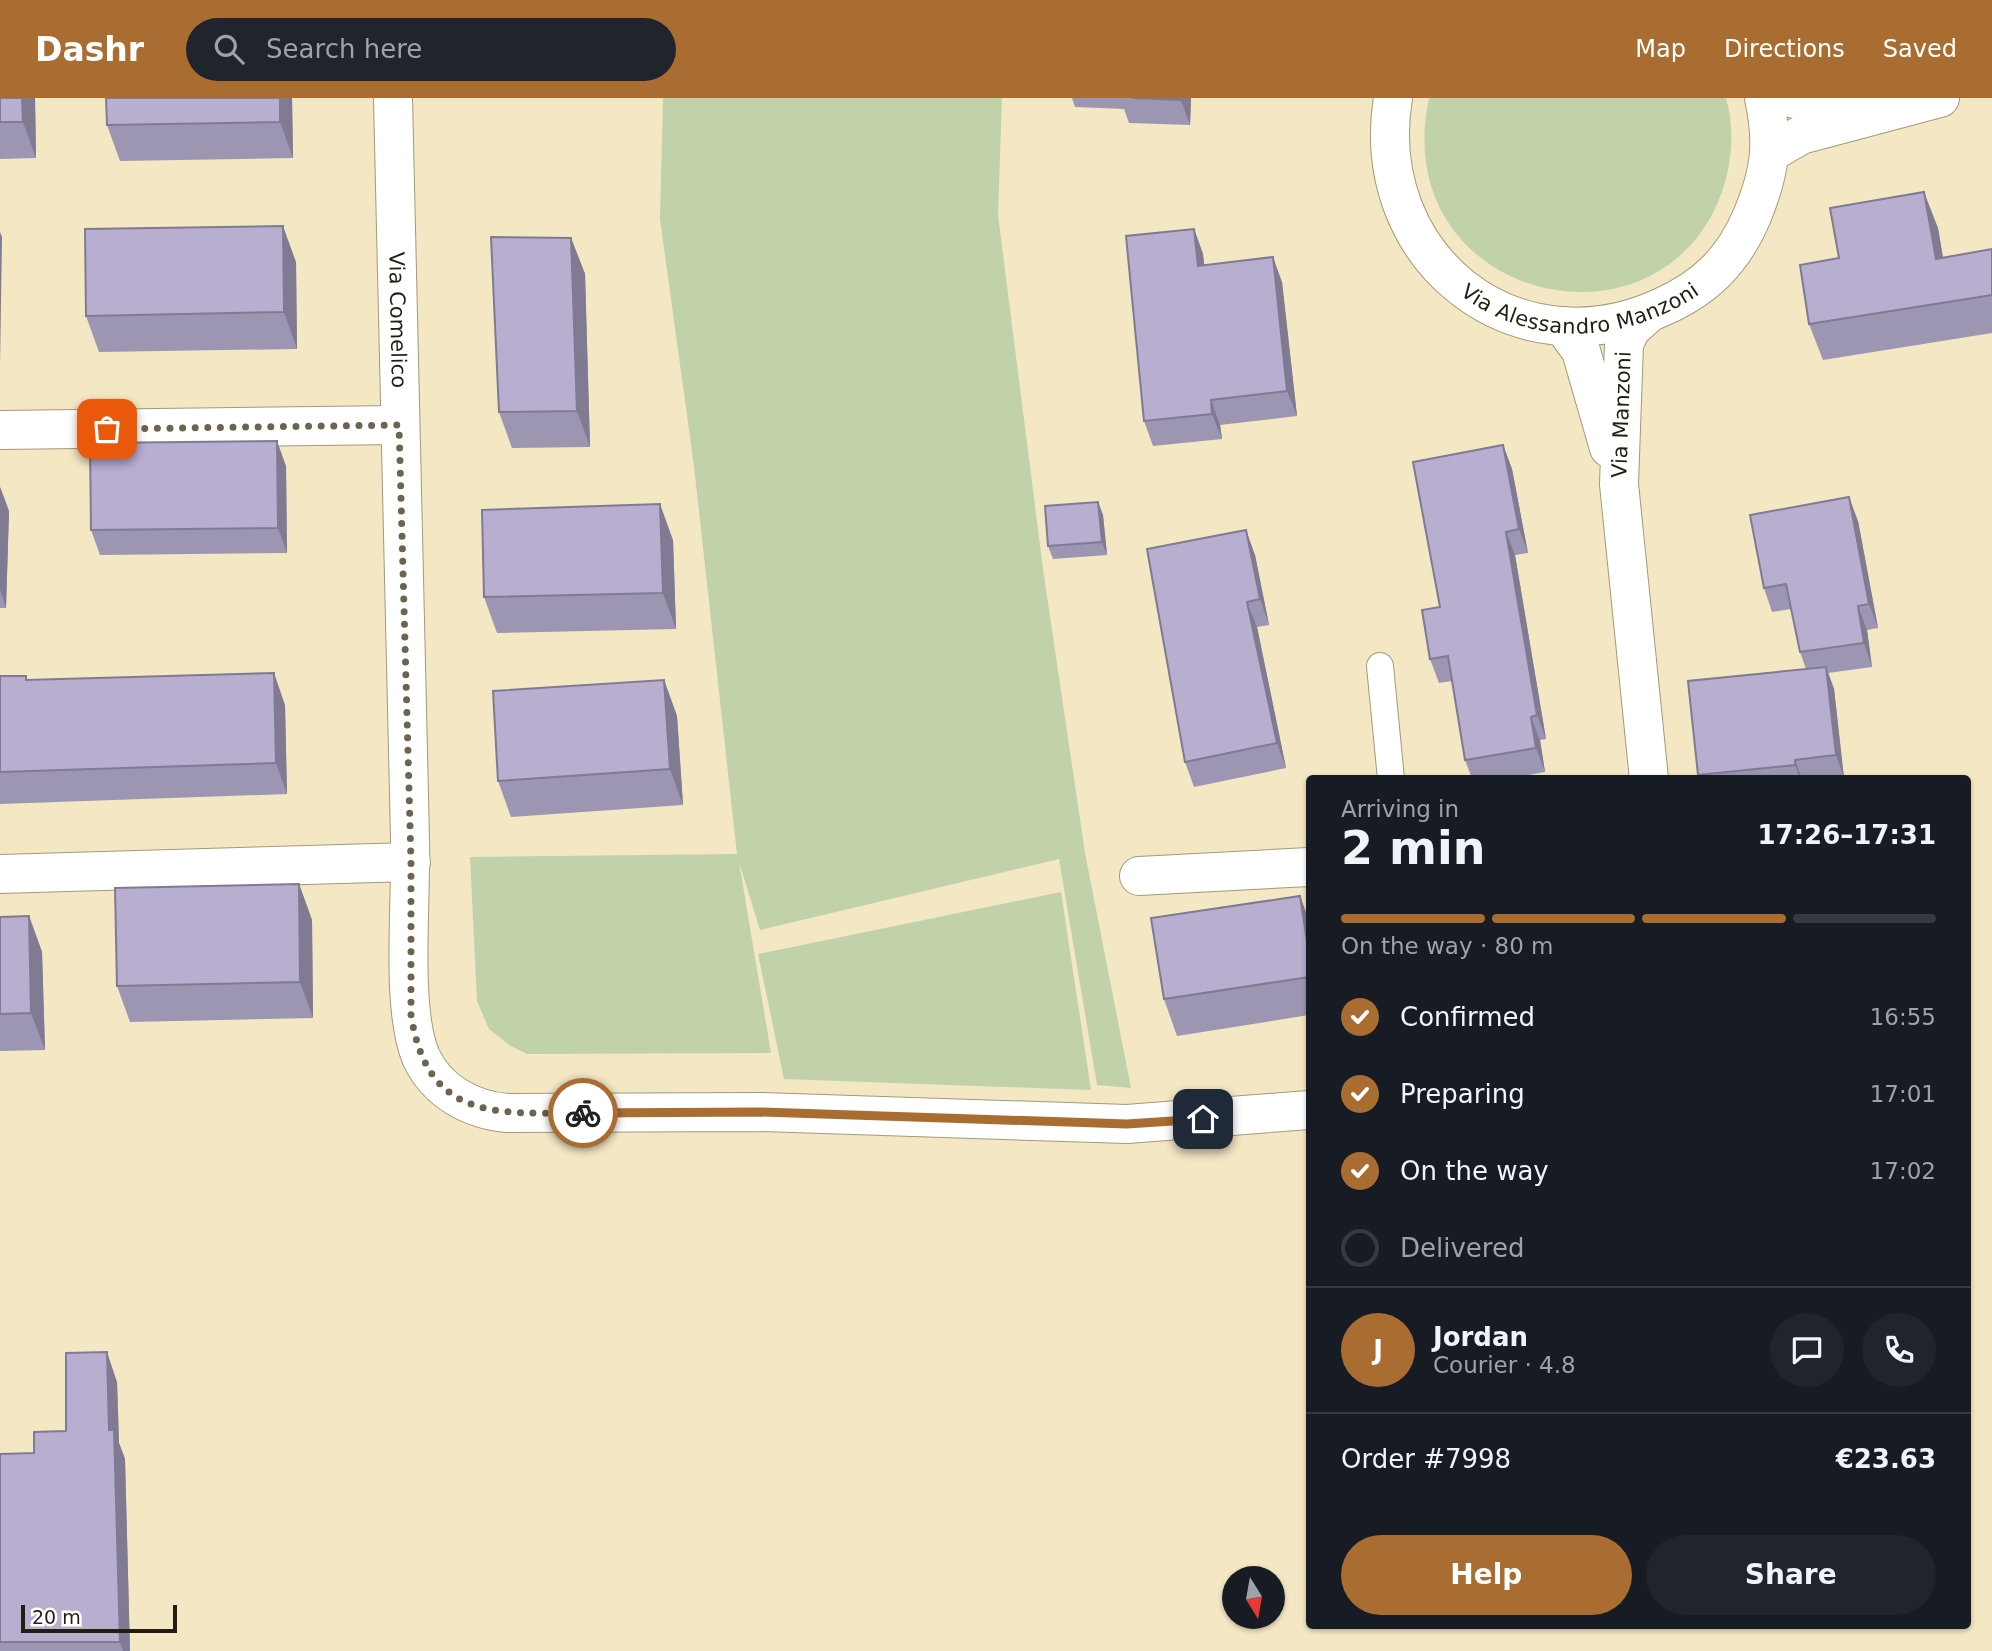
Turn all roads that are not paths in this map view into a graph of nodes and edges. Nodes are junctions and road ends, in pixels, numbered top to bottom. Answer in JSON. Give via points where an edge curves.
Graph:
{"nodes":[{"id":1,"x":393,"y":98,"type":"edge"},
{"id":2,"x":1393,"y":98,"type":"edge"},
{"id":3,"x":1764,"y":98,"type":"edge"},
{"id":4,"x":1790,"y":98,"type":"edge"},
{"id":5,"x":1940,"y":98,"type":"edge"},
{"id":6,"x":1770,"y":153,"type":"junction"},
{"id":7,"x":1648,"y":313,"type":"junction"},
{"id":8,"x":1563,"y":326,"type":"junction"},
{"id":9,"x":399,"y":425,"type":"junction"},
{"id":10,"x":0,"y":430,"type":"edge"},
{"id":11,"x":1619,"y":484,"type":"junction"},
{"id":12,"x":1380,"y":666,"type":"dead end"},
{"id":13,"x":1391,"y":775,"type":"edge"},
{"id":14,"x":1648,"y":775,"type":"edge"},
{"id":15,"x":411,"y":862,"type":"junction"},
{"id":16,"x":1306,"y":867,"type":"edge"},
{"id":17,"x":0,"y":874,"type":"edge"},
{"id":18,"x":1139,"y":876,"type":"dead end"},
{"id":19,"x":1306,"y":1110,"type":"edge"}],
"edges":[{"from":1,"to":9,"type":"street","name":"Via Comelico"},
{"from":2,"to":8,"type":"street","name":"Via Alessandro Manzoni","via":[[1388,132],[1396,184],[1404,213],[1426,251],[1444,275],[1471,294],[1531,321]]},
{"from":3,"to":6,"type":"street","name":"Via Alessandro Manzoni"},
{"from":4,"to":5,"type":"street","via":[[1809,102]]},
{"from":5,"to":6,"type":"street","via":[[1801,135]]},
{"from":6,"to":7,"type":"street","name":"Via Alessandro Manzoni","via":[[1747,228],[1722,268],[1692,294]]},
{"from":7,"to":8,"type":"street","name":"Via Alessandro Manzoni","via":[[1597,328]]},
{"from":7,"to":11,"type":"street","name":"Via Manzoni","via":[[1631,329],[1624,344]]},
{"from":8,"to":11,"type":"street","name":"Via Manzoni","via":[[1581,351]]},
{"from":9,"to":10,"type":"street"},
{"from":9,"to":15,"type":"street","name":"Via Comelico"},
{"from":11,"to":14,"type":"street"},
{"from":12,"to":13,"type":"lane"},
{"from":15,"to":17,"type":"street"},
{"from":15,"to":19,"type":"street","name":"Via Comelico","via":[[414,1035],[422,1060],[440,1083],[469,1105],[486,1111],[760,1112],[1127,1124]]},
{"from":16,"to":18,"type":"street"}]}
